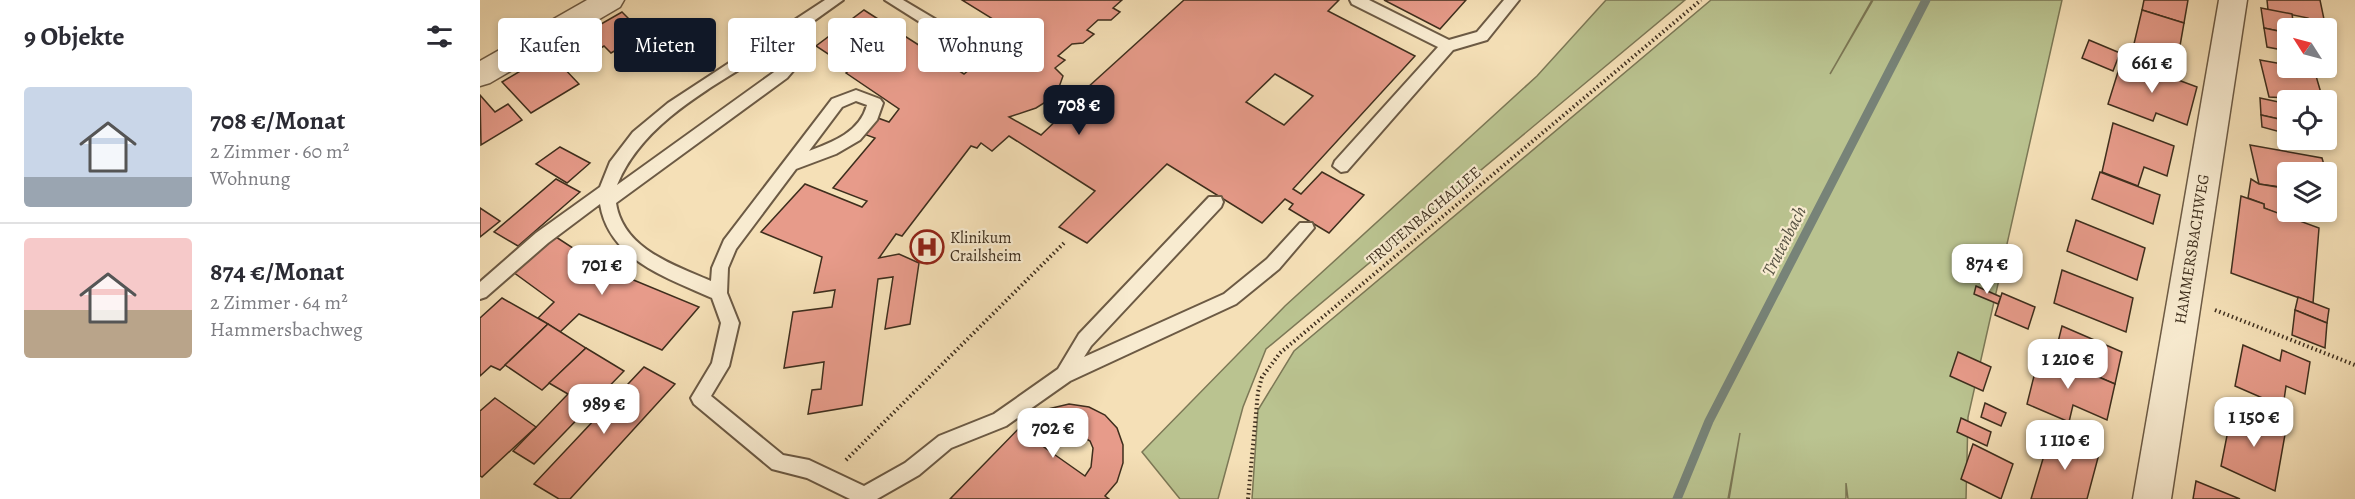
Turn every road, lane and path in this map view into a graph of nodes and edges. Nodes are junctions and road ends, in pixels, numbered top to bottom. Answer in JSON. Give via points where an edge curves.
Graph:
{"nodes":[{"id":1,"x":610,"y":0,"type":"edge"},
{"id":2,"x":836,"y":0,"type":"edge"},
{"id":3,"x":892,"y":0,"type":"edge"},
{"id":4,"x":1357,"y":0,"type":"edge"},
{"id":5,"x":1512,"y":0,"type":"edge"},
{"id":6,"x":1701,"y":0,"type":"edge"},
{"id":7,"x":2233,"y":0,"type":"edge"},
{"id":8,"x":808,"y":18,"type":"edge"},
{"id":9,"x":922,"y":18,"type":"edge"},
{"id":10,"x":1448,"y":46,"type":"junction"},
{"id":11,"x":728,"y":71,"type":"edge"},
{"id":12,"x":784,"y":72,"type":"edge"},
{"id":13,"x":480,"y":75,"type":"edge"},
{"id":14,"x":792,"y":164,"type":"junction"},
{"id":15,"x":1341,"y":166,"type":"dead end"},
{"id":16,"x":606,"y":196,"type":"junction"},
{"id":17,"x":1215,"y":202,"type":"dead end"},
{"id":18,"x":1306,"y":228,"type":"dead end"},
{"id":19,"x":1065,"y":242,"type":"dead end"},
{"id":20,"x":480,"y":292,"type":"edge"},
{"id":21,"x":719,"y":293,"type":"junction"},
{"id":22,"x":2183,"y":298,"type":"junction"},
{"id":23,"x":2355,"y":365,"type":"edge"},
{"id":24,"x":1064,"y":375,"type":"junction"},
{"id":25,"x":828,"y":478,"type":"junction"},
{"id":26,"x":866,"y":498,"type":"edge"},
{"id":27,"x":1248,"y":499,"type":"edge"},
{"id":28,"x":2152,"y":499,"type":"edge"}],
"edges":[{"from":1,"to":13,"type":"street"},
{"from":2,"to":8,"type":"lane"},
{"from":3,"to":9,"type":"lane"},
{"from":4,"to":10,"type":"lane"},
{"from":5,"to":10,"type":"lane","via":[[1482,36]]},
{"from":6,"to":27,"type":"path","name":"TRUTENBACHALLEE","via":[[1280,353],[1262,377],[1258,392]]},
{"from":7,"to":22,"type":"street","name":"HAMMERSBACHWEG"},
{"from":10,"to":15,"type":"lane"},
{"from":11,"to":16,"type":"lane","via":[[638,136],[616,167]]},
{"from":12,"to":16,"type":"lane"},
{"from":14,"to":14,"type":"lane","via":[[838,146],[861,130],[873,115],[874,103],[864,95],[850,95],[837,103]]},
{"from":14,"to":21,"type":"lane","via":[[730,245],[720,268]]},
{"from":16,"to":20,"type":"lane","via":[[542,238]]},
{"from":16,"to":21,"type":"lane","via":[[607,211],[633,249],[657,266]]},
{"from":17,"to":24,"type":"lane","via":[[1085,340]]},
{"from":18,"to":24,"type":"lane","via":[[1273,264],[1230,299]]},
{"from":19,"to":25,"type":"path"},
{"from":21,"to":25,"type":"lane","via":[[730,323],[720,366],[700,398],[779,463],[809,469]]},
{"from":22,"to":23,"type":"path"},
{"from":22,"to":28,"type":"street","name":"HAMMERSBACHWEG"},
{"from":24,"to":26,"type":"lane","via":[[1000,420],[945,442]]},
{"from":25,"to":26,"type":"lane"}]}
